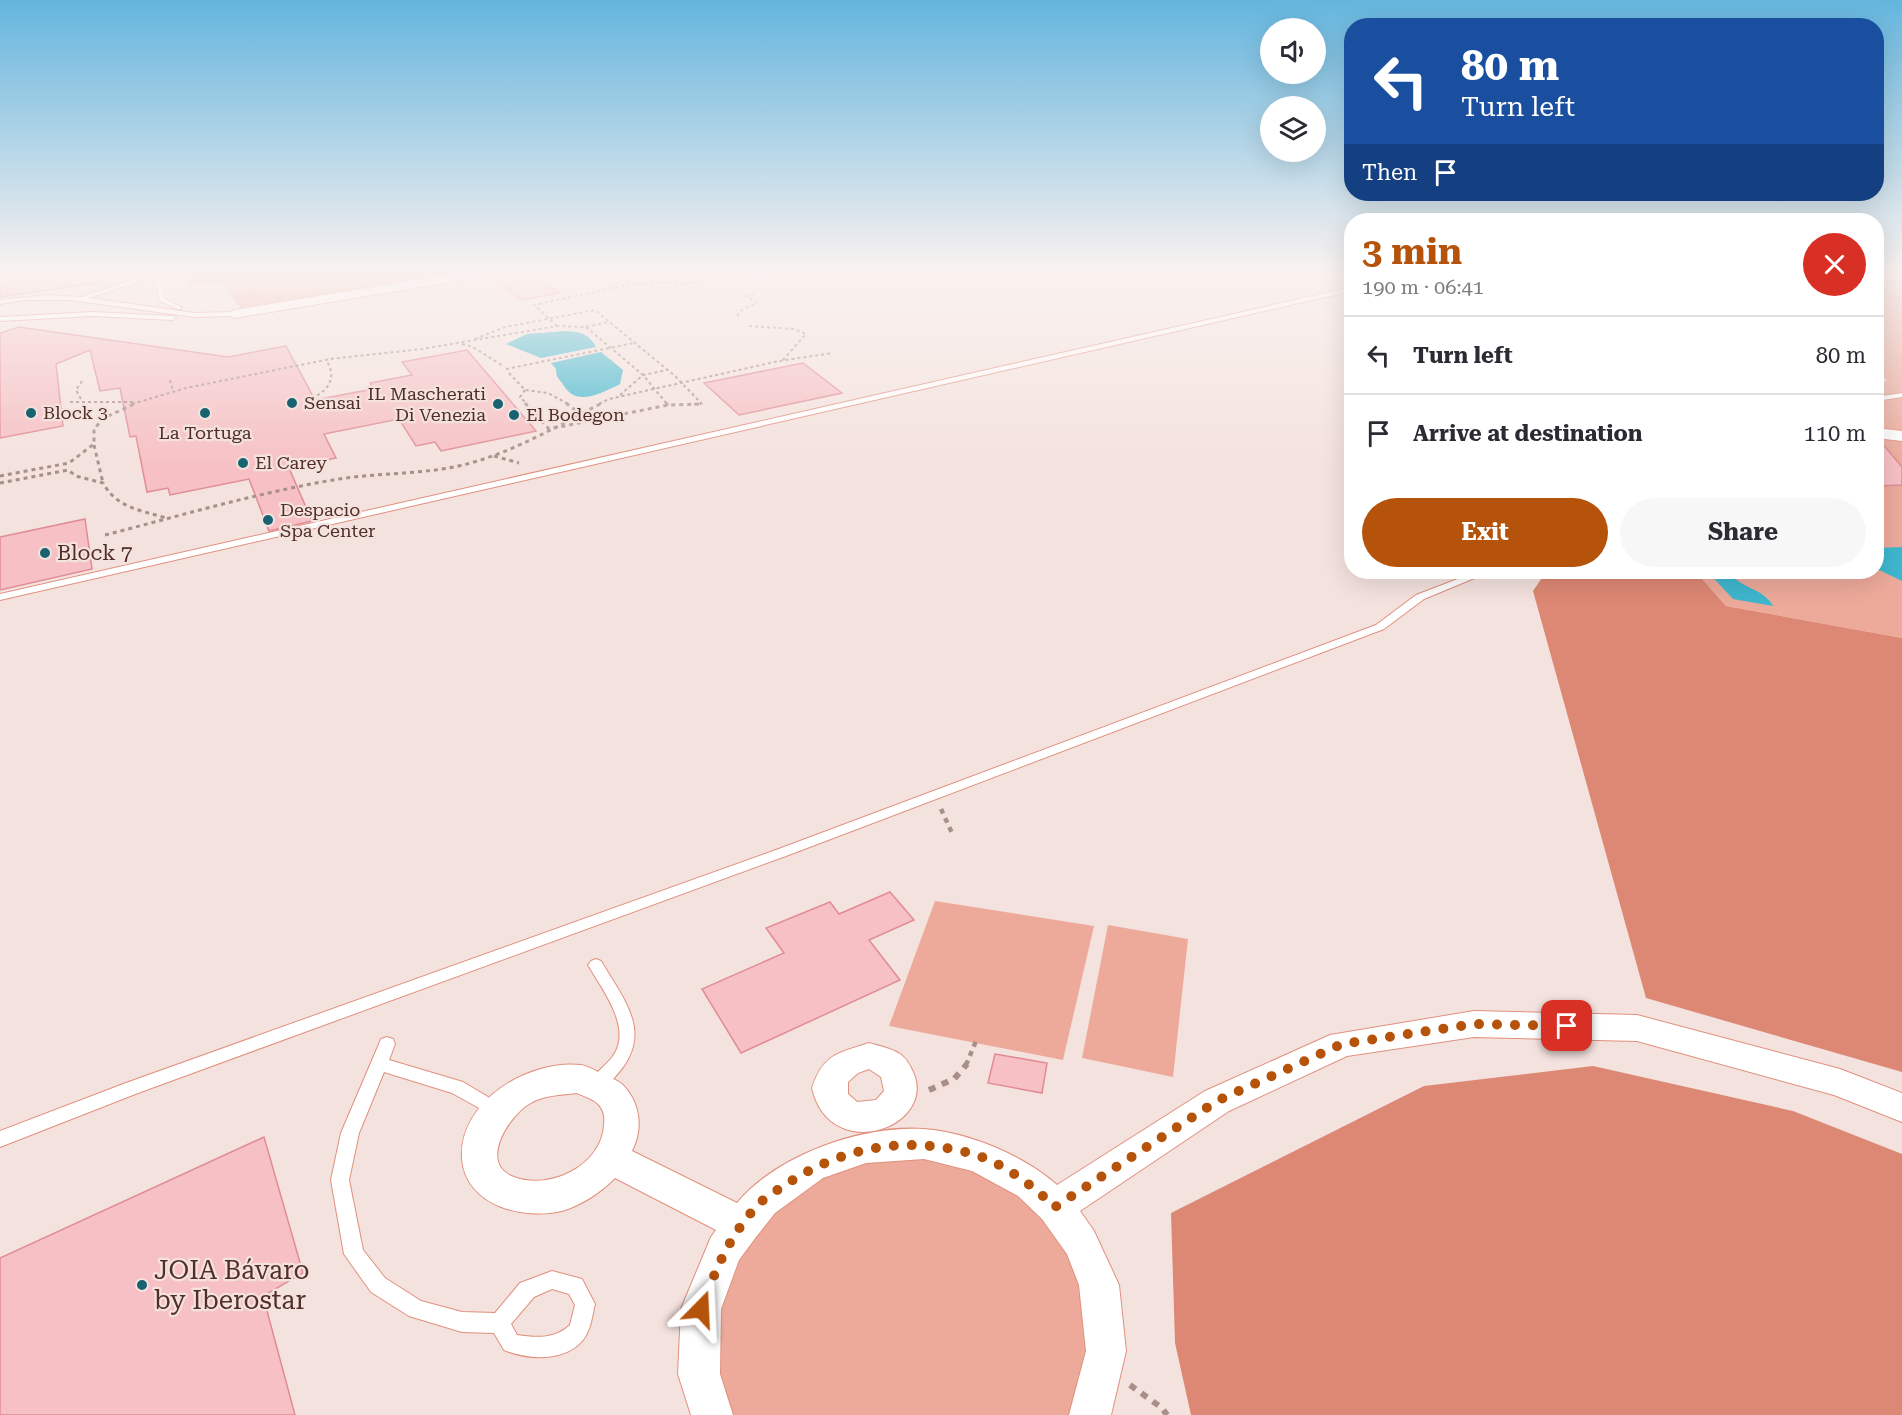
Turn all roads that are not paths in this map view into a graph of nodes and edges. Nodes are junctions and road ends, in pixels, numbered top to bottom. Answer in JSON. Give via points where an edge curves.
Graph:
{"nodes":[{"id":1,"x":1146,"y":336,"type":"edge"},
{"id":2,"x":1902,"y":395,"type":"edge"},
{"id":3,"x":1884,"y":398,"type":"edge"},
{"id":4,"x":1884,"y":434,"type":"edge"},
{"id":5,"x":1902,"y":436,"type":"edge"},
{"id":6,"x":1466,"y":579,"type":"edge"},
{"id":7,"x":0,"y":597,"type":"edge"},
{"id":8,"x":596,"y":965,"type":"dead end"},
{"id":9,"x":387,"y":1044,"type":"dead end"},
{"id":10,"x":378,"y":1064,"type":"junction"},
{"id":11,"x":597,"y":1084,"type":"junction"},
{"id":12,"x":1902,"y":1108,"type":"edge"},
{"id":13,"x":498,"y":1112,"type":"junction"},
{"id":14,"x":871,"y":1132,"type":"junction"},
{"id":15,"x":0,"y":1139,"type":"edge"},
{"id":16,"x":613,"y":1159,"type":"junction"},
{"id":17,"x":1055,"y":1207,"type":"junction"},
{"id":18,"x":743,"y":1225,"type":"junction"},
{"id":19,"x":499,"y":1323,"type":"dead end"},
{"id":20,"x":712,"y":1415,"type":"edge"},
{"id":21,"x":1090,"y":1415,"type":"edge"}],
"edges":[{"from":1,"to":7,"type":"lane"},
{"from":2,"to":3,"type":"lane"},
{"from":4,"to":5,"type":"street"},
{"from":6,"to":15,"type":"lane","via":[[1420,597],[1380,627],[781,853]]},
{"from":8,"to":11,"type":"lane","via":[[623,1014],[627,1035],[624,1054]]},
{"from":9,"to":10,"type":"lane"},
{"from":10,"to":13,"type":"lane","via":[[457,1087]]},
{"from":10,"to":19,"type":"lane","via":[[350,1133],[339,1180],[354,1254],[378,1285],[416,1309],[462,1322]]},
{"from":11,"to":13,"type":"street","via":[[581,1079],[546,1081],[508,1100]]},
{"from":11,"to":16,"type":"street","via":[[618,1100],[625,1122]]},
{"from":12,"to":17,"type":"street","via":[[1840,1083],[1636,1028],[1474,1024],[1342,1044],[1217,1101]]},
{"from":13,"to":16,"type":"street","via":[[484,1129],[478,1156],[491,1185],[519,1199],[555,1198],[587,1184]]},
{"from":14,"to":14,"type":"street","via":[[832,1103],[827,1085],[834,1071],[849,1060],[869,1056],[886,1061],[899,1073],[902,1092]]},
{"from":14,"to":17,"type":"street","via":[[980,1157],[1031,1185]]},
{"from":14,"to":18,"type":"street","via":[[762,1201]]},
{"from":16,"to":18,"type":"street"},
{"from":17,"to":21,"type":"street","via":[[1081,1243],[1099,1285],[1106,1351]]},
{"from":18,"to":20,"type":"street","via":[[724,1250],[701,1309],[699,1374]]}]}
